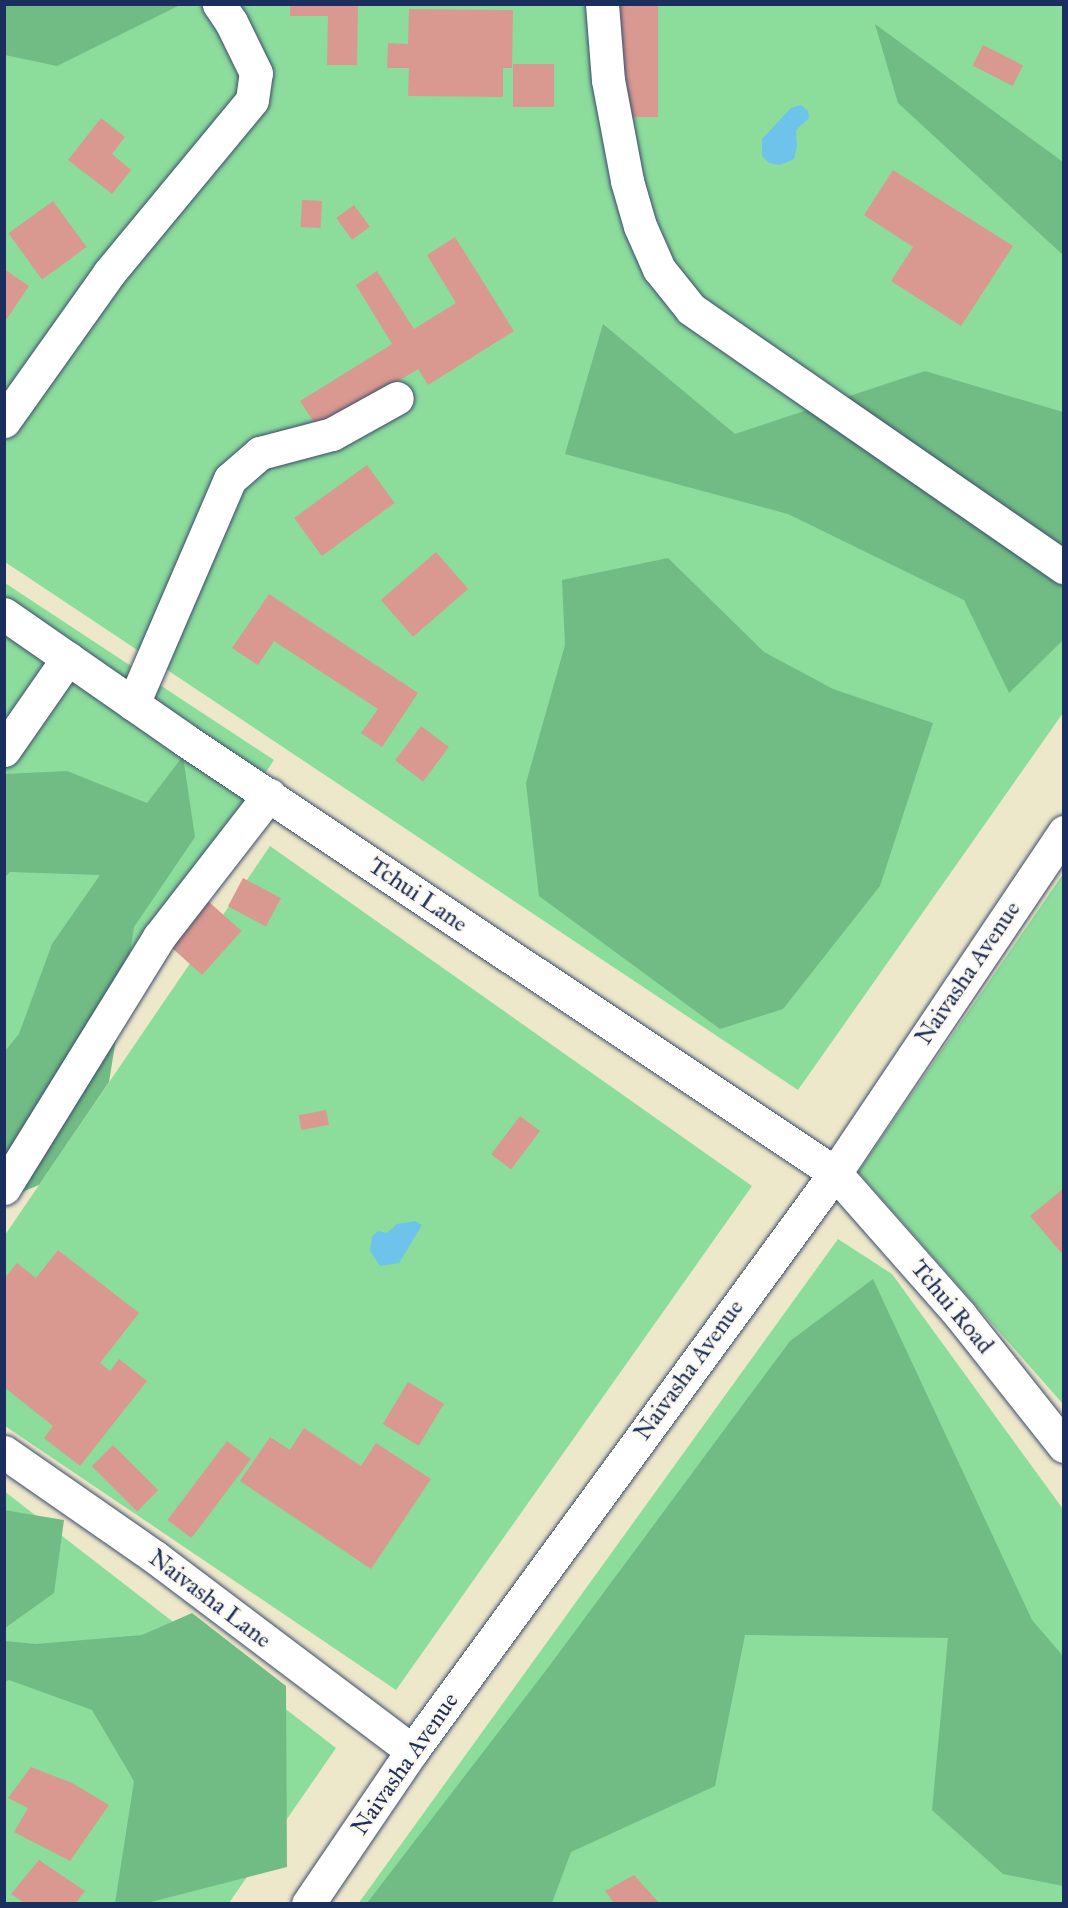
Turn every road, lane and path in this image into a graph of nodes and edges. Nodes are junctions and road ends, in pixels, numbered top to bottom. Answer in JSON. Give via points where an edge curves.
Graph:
{"nodes":[{"id":1,"x":219,"y":4,"type":"edge"},
{"id":2,"x":602,"y":4,"type":"edge"},
{"id":3,"x":397,"y":398,"type":"dead end"},
{"id":4,"x":4,"y":421,"type":"edge"},
{"id":5,"x":1064,"y":567,"type":"edge"},
{"id":6,"x":4,"y":614,"type":"edge"},
{"id":7,"x":68,"y":658,"type":"junction"},
{"id":8,"x":134,"y":704,"type":"junction"},
{"id":9,"x":4,"y":750,"type":"edge"},
{"id":10,"x":269,"y":795,"type":"junction"},
{"id":11,"x":1064,"y":832,"type":"edge"},
{"id":12,"x":835,"y":1173,"type":"junction"},
{"id":13,"x":4,"y":1188,"type":"edge"},
{"id":14,"x":1064,"y":1446,"type":"edge"},
{"id":15,"x":4,"y":1452,"type":"edge"},
{"id":16,"x":412,"y":1751,"type":"junction"},
{"id":17,"x":308,"y":1904,"type":"edge"}],
"edges":[{"from":1,"to":4,"type":"street","via":[[256,73],[252,100],[109,273]]},
{"from":2,"to":5,"type":"street","via":[[608,80],[627,181],[640,226],[659,269],[691,309]]},
{"from":3,"to":8,"type":"street","via":[[333,434],[260,453],[230,479]]},
{"from":6,"to":7,"type":"street","name":"Tchui Lane"},
{"from":7,"to":8,"type":"street","name":"Tchui Lane"},
{"from":7,"to":9,"type":"street"},
{"from":8,"to":10,"type":"street","name":"Tchui Lane"},
{"from":10,"to":12,"type":"street","name":"Tchui Lane"},
{"from":10,"to":13,"type":"street","via":[[159,937]]},
{"from":11,"to":12,"type":"street","name":"Naivasha Avenue"},
{"from":12,"to":14,"type":"street","name":"Tchui Road","via":[[960,1315]]},
{"from":12,"to":16,"type":"street","name":"Naivasha Avenue"},
{"from":15,"to":16,"type":"street","name":"Naivasha Lane","via":[[155,1557]]},
{"from":16,"to":17,"type":"street","name":"Naivasha Avenue"}]}
